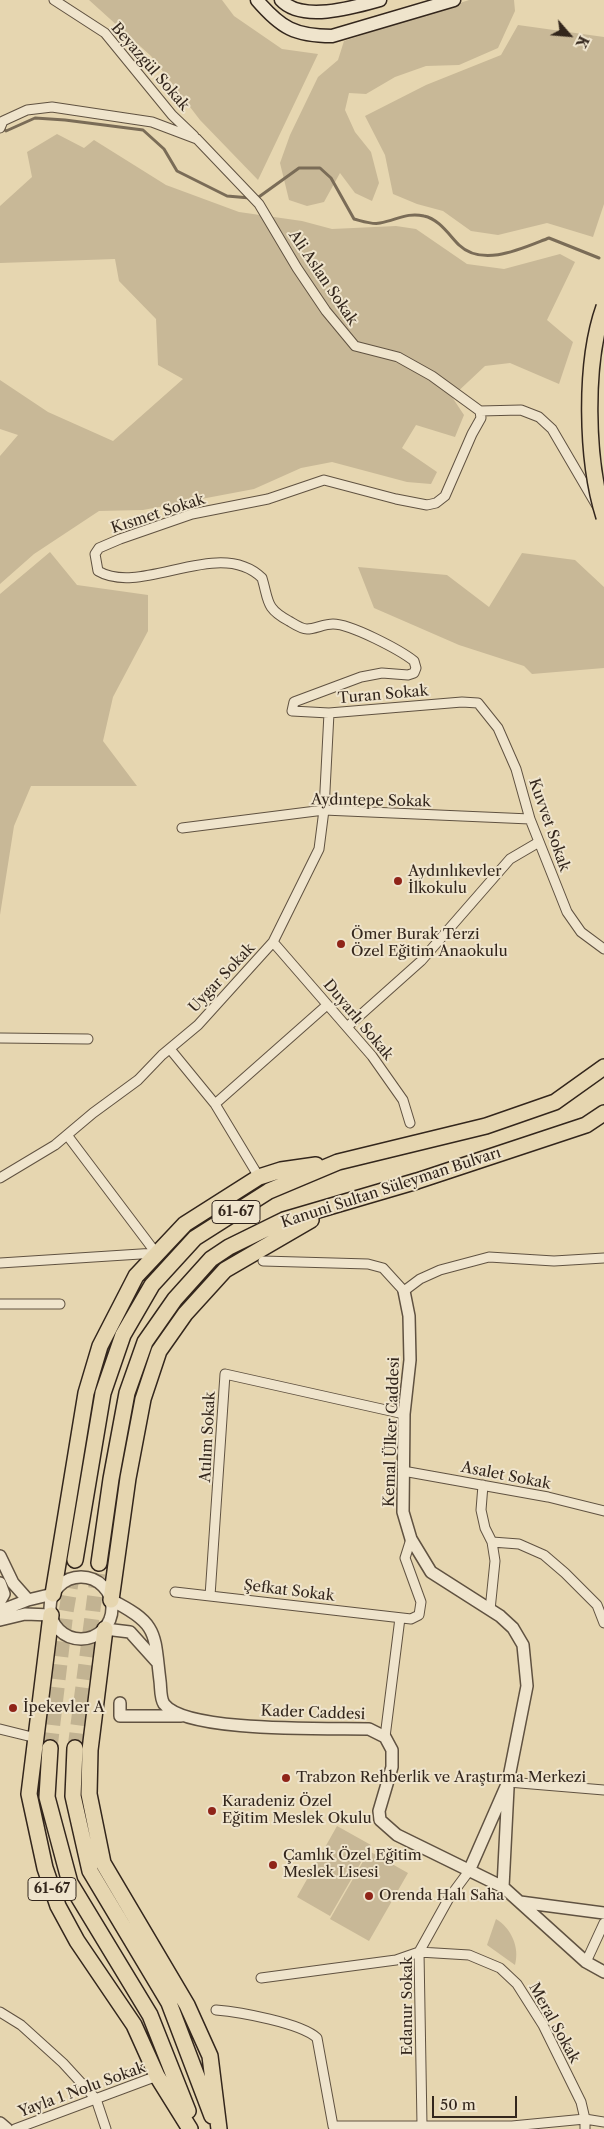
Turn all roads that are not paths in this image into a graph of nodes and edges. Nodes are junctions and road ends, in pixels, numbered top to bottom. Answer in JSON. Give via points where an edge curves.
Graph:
{"nodes":[{"id":1,"x":54,"y":0,"type":"edge"},
{"id":2,"x":256,"y":0,"type":"edge"},
{"id":3,"x":281,"y":0,"type":"edge"},
{"id":4,"x":380,"y":0,"type":"edge"},
{"id":5,"x":454,"y":0,"type":"edge"},
{"id":6,"x":2,"y":124,"type":"edge"},
{"id":7,"x":197,"y":139,"type":"junction"},
{"id":8,"x":604,"y":307,"type":"edge"},
{"id":9,"x":480,"y":411,"type":"junction"},
{"id":10,"x":604,"y":516,"type":"edge"},
{"id":11,"x":478,"y":703,"type":"joint"},
{"id":12,"x":292,"y":711,"type":"joint"},
{"id":13,"x":329,"y":713,"type":"junction"},
{"id":14,"x":324,"y":810,"type":"junction"},
{"id":15,"x":530,"y":819,"type":"junction"},
{"id":16,"x":182,"y":828,"type":"dead end"},
{"id":17,"x":539,"y":842,"type":"junction"},
{"id":18,"x":273,"y":942,"type":"junction"},
{"id":19,"x":604,"y":948,"type":"edge"},
{"id":20,"x":327,"y":1004,"type":"junction"},
{"id":21,"x":347,"y":1027,"type":"junction"},
{"id":22,"x":0,"y":1038,"type":"edge"},
{"id":23,"x":88,"y":1039,"type":"dead end"},
{"id":24,"x":170,"y":1048,"type":"junction"},
{"id":25,"x":604,"y":1067,"type":"edge"},
{"id":26,"x":215,"y":1104,"type":"junction"},
{"id":27,"x":604,"y":1113,"type":"edge"},
{"id":28,"x":410,"y":1123,"type":"dead end"},
{"id":29,"x":67,"y":1135,"type":"junction"},
{"id":30,"x":338,"y":1162,"type":"junction"},
{"id":31,"x":259,"y":1177,"type":"junction"},
{"id":32,"x":0,"y":1178,"type":"edge"},
{"id":33,"x":350,"y":1201,"type":"junction"},
{"id":34,"x":156,"y":1253,"type":"junction"},
{"id":35,"x":604,"y":1258,"type":"edge"},
{"id":36,"x":263,"y":1261,"type":"dead end"},
{"id":37,"x":0,"y":1263,"type":"edge"},
{"id":38,"x":404,"y":1290,"type":"junction"},
{"id":39,"x":0,"y":1304,"type":"edge"},
{"id":40,"x":60,"y":1304,"type":"dead end"},
{"id":41,"x":404,"y":1414,"type":"junction"},
{"id":42,"x":402,"y":1470,"type":"junction"},
{"id":43,"x":483,"y":1485,"type":"junction"},
{"id":44,"x":604,"y":1511,"type":"edge"},
{"id":45,"x":411,"y":1539,"type":"junction"},
{"id":46,"x":492,"y":1542,"type":"junction"},
{"id":47,"x":0,"y":1556,"type":"edge"},
{"id":48,"x":75,"y":1560,"type":"tunnel mouth"},
{"id":49,"x":99,"y":1563,"type":"tunnel mouth"},
{"id":50,"x":0,"y":1582,"type":"edge"},
{"id":51,"x":176,"y":1592,"type":"dead end"},
{"id":52,"x":53,"y":1594,"type":"junction"},
{"id":53,"x":210,"y":1596,"type":"junction"},
{"id":54,"x":28,"y":1600,"type":"junction"},
{"id":55,"x":111,"y":1600,"type":"junction"},
{"id":56,"x":0,"y":1601,"type":"edge"},
{"id":57,"x":490,"y":1610,"type":"junction"},
{"id":58,"x":0,"y":1611,"type":"edge"},
{"id":59,"x":50,"y":1615,"type":"junction"},
{"id":60,"x":400,"y":1618,"type":"junction"},
{"id":61,"x":0,"y":1620,"type":"edge"},
{"id":62,"x":604,"y":1623,"type":"edge"},
{"id":63,"x":105,"y":1629,"type":"junction"},
{"id":64,"x":158,"y":1662,"type":"junction"},
{"id":65,"x":120,"y":1703,"type":"dead end"},
{"id":66,"x":183,"y":1716,"type":"junction"},
{"id":67,"x":0,"y":1729,"type":"edge"},
{"id":68,"x":28,"y":1736,"type":"dead end"},
{"id":69,"x":385,"y":1737,"type":"junction"},
{"id":70,"x":50,"y":1748,"type":"tunnel mouth"},
{"id":71,"x":75,"y":1748,"type":"tunnel mouth"},
{"id":72,"x":508,"y":1782,"type":"junction"},
{"id":73,"x":604,"y":1790,"type":"edge"},
{"id":74,"x":469,"y":1871,"type":"junction"},
{"id":75,"x":503,"y":1887,"type":"junction"},
{"id":76,"x":520,"y":1902,"type":"junction"},
{"id":77,"x":604,"y":1913,"type":"edge"},
{"id":78,"x":604,"y":1923,"type":"edge"},
{"id":79,"x":419,"y":1952,"type":"junction"},
{"id":80,"x":586,"y":1962,"type":"junction"},
{"id":81,"x":604,"y":1972,"type":"edge"},
{"id":82,"x":262,"y":1978,"type":"dead end"},
{"id":83,"x":216,"y":2010,"type":"dead end"},
{"id":84,"x":0,"y":2012,"type":"edge"},
{"id":85,"x":157,"y":2076,"type":"junction"},
{"id":86,"x":96,"y":2099,"type":"junction"},
{"id":87,"x":585,"y":2119,"type":"junction"},
{"id":88,"x":604,"y":2122,"type":"edge"},
{"id":89,"x":0,"y":2123,"type":"edge"},
{"id":90,"x":422,"y":2125,"type":"junction"},
{"id":91,"x":347,"y":2128,"type":"edge"},
{"id":92,"x":499,"y":2128,"type":"edge"},
{"id":93,"x":6,"y":2129,"type":"edge"},
{"id":94,"x":15,"y":2129,"type":"edge"},
{"id":95,"x":106,"y":2129,"type":"edge"},
{"id":96,"x":190,"y":2129,"type":"edge"},
{"id":97,"x":195,"y":2129,"type":"edge"},
{"id":98,"x":218,"y":2129,"type":"edge"},
{"id":99,"x":585,"y":2129,"type":"edge"}],
"edges":[{"from":1,"to":7,"type":"street","name":"Beyazgül Sokak","via":[[106,33],[172,115]]},
{"from":2,"to":5,"type":"main road","via":[[272,18],[294,32],[312,36],[332,36]]},
{"from":3,"to":4,"type":"main road","via":[[285,5],[310,12],[342,12]]},
{"from":6,"to":7,"type":"street","name":"Ali Aslan Sokak","via":[[26,110],[52,107],[152,122]]},
{"from":7,"to":9,"type":"street","name":"Ali Aslan Sokak","via":[[260,204],[296,268],[346,338],[355,346],[398,357],[432,376]]},
{"from":8,"to":10,"type":"main road","bridge":true,"via":[[597,326],[589,406],[596,491]]},
{"from":9,"to":10,"type":"street","via":[[521,410],[539,417],[552,430]]},
{"from":9,"to":12,"type":"street","name":"Kısmet Sokak","via":[[481,418],[446,496],[436,504],[411,502],[324,480],[268,499],[192,514],[98,548],[96,562],[98,571],[104,575],[131,577],[218,562],[245,568],[262,578],[265,598],[276,614],[297,626],[306,629],[334,624],[349,628],[390,646],[414,661],[414,673],[361,677],[294,702]]},
{"from":11,"to":13,"type":"street","name":"Turan Sokak","via":[[453,702]]},
{"from":11,"to":15,"type":"street","name":"Kuvvet Sokak","via":[[498,728],[516,769]]},
{"from":12,"to":13,"type":"street","name":"Turan Sokak"},
{"from":13,"to":14,"type":"street","name":"Uygar Sokak"},
{"from":14,"to":15,"type":"street","name":"Aydıntepe Sokak"},
{"from":14,"to":16,"type":"street","name":"Aydıntepe Sokak"},
{"from":14,"to":18,"type":"street","name":"Uygar Sokak","via":[[319,850]]},
{"from":15,"to":17,"type":"street","name":"Kuvvet Sokak"},
{"from":17,"to":19,"type":"street","name":"Kuvvet Sokak","via":[[567,912],[581,932]]},
{"from":17,"to":21,"type":"street","via":[[510,859],[421,961]]},
{"from":18,"to":20,"type":"street","name":"Duyarlı Sokak"},
{"from":18,"to":24,"type":"street","name":"Uygar Sokak","via":[[198,1025]]},
{"from":20,"to":21,"type":"street","name":"Duyarlı Sokak"},
{"from":20,"to":26,"type":"street"},
{"from":21,"to":28,"type":"street","name":"Duyarlı Sokak","via":[[403,1100]]},
{"from":22,"to":23,"type":"street"},
{"from":24,"to":26,"type":"street"},
{"from":24,"to":29,"type":"street","name":"Uygar Sokak","via":[[138,1080]]},
{"from":25,"to":30,"type":"main road","name":"Kanuni Sultan Süleyman Bulvarı","number":"61-67","via":[[555,1102],[486,1126]]},
{"from":26,"to":31,"type":"street"},
{"from":27,"to":33,"type":"main road","name":"Kanuni Sultan Süleyman Bulvarı","number":"61-67","via":[[586,1125]]},
{"from":29,"to":32,"type":"street","name":"Uygar Sokak"},
{"from":29,"to":34,"type":"street"},
{"from":30,"to":31,"type":"main road","number":"61-67","via":[[281,1170]]},
{"from":30,"to":48,"type":"main road","name":"Kanuni Sultan Süleyman Bulvarı","number":"61-67","via":[[269,1191],[195,1238],[152,1286],[123,1335],[102,1393]]},
{"from":31,"to":34,"type":"main road","number":"61-67","via":[[185,1224]]},
{"from":33,"to":49,"type":"main road","name":"Kanuni Sultan Süleyman Bulvarı","number":"61-67","via":[[284,1220],[211,1259],[175,1299],[145,1342],[127,1392]]},
{"from":33,"to":55,"type":"main road","number":"61-67","via":[[289,1231],[225,1270],[185,1314],[159,1351],[143,1399]]},
{"from":34,"to":37,"type":"street"},
{"from":34,"to":52,"type":"main road","number":"61-67","via":[[136,1276],[109,1325],[86,1394]]},
{"from":35,"to":38,"type":"street","via":[[554,1262],[489,1257],[440,1270]]},
{"from":36,"to":38,"type":"street","via":[[368,1264],[383,1268]]},
{"from":38,"to":41,"type":"street","name":"Kemal Ülker Caddesi","via":[[410,1316],[410,1360]]},
{"from":39,"to":40,"type":"street"},
{"from":41,"to":42,"type":"street","name":"Kemal Ülker Caddesi"},
{"from":41,"to":53,"type":"street","name":"Atılım Sokak","via":[[225,1374]]},
{"from":42,"to":43,"type":"street","name":"Asalet Sokak"},
{"from":42,"to":45,"type":"street","name":"Kemal Ülker Caddesi","via":[[403,1512]]},
{"from":43,"to":44,"type":"street","name":"Asalet Sokak"},
{"from":43,"to":46,"type":"street","via":[[480,1510],[484,1528]]},
{"from":45,"to":57,"type":"street","name":"Kemal Ülker Caddesi","via":[[431,1572]]},
{"from":45,"to":60,"type":"street","via":[[405,1558],[422,1602],[419,1615],[411,1619]]},
{"from":46,"to":57,"type":"street","via":[[495,1561]]},
{"from":46,"to":62,"type":"street","via":[[519,1544],[544,1555],[566,1572],[597,1605]]},
{"from":47,"to":54,"type":"street","via":[[13,1584]]},
{"from":50,"to":56,"type":"street","via":[[4,1594]]},
{"from":51,"to":53,"type":"street","name":"Şefkat Sokak"},
{"from":52,"to":54,"type":"street"},
{"from":52,"to":55,"type":"street","via":[[68,1580],[79,1577],[99,1583]]},
{"from":52,"to":59,"type":"street","number":"61-67"},
{"from":53,"to":60,"type":"street","name":"Şefkat Sokak"},
{"from":54,"to":58,"type":"street"},
{"from":55,"to":63,"type":"street","number":"61-67","via":[[112,1611]]},
{"from":55,"to":64,"type":"street","name":"Kader Caddesi","via":[[146,1622],[157,1646]]},
{"from":57,"to":72,"type":"street","name":"Kemal Ülker Caddesi","via":[[513,1628],[523,1645],[527,1686]]},
{"from":59,"to":61,"type":"street","via":[[10,1615]]},
{"from":59,"to":63,"type":"street","via":[[60,1632],[78,1640],[88,1639]]},
{"from":59,"to":85,"type":"main road","number":"61-67","via":[[30,1794],[45,1868],[58,1906],[77,1941],[134,2025]]},
{"from":60,"to":69,"type":"street"},
{"from":63,"to":64,"type":"street","via":[[130,1632]]},
{"from":63,"to":98,"type":"main road","number":"61-67","via":[[90,1750],[89,1794],[103,1864],[188,2005],[210,2056]]},
{"from":64,"to":66,"type":"street","name":"Kader Caddesi","via":[[164,1703]]},
{"from":65,"to":66,"type":"street","via":[[120,1716]]},
{"from":66,"to":69,"type":"street","name":"Kader Caddesi","via":[[212,1723],[369,1729]]},
{"from":67,"to":68,"type":"street"},
{"from":69,"to":74,"type":"street","via":[[392,1750],[392,1767],[379,1811],[380,1820],[397,1835]]},
{"from":70,"to":97,"type":"main road","number":"61-67","via":[[48,1797],[70,1883],[150,2015]]},
{"from":71,"to":98,"type":"main road","number":"61-67","via":[[73,1796],[90,1871],[169,2003]]},
{"from":72,"to":73,"type":"street"},
{"from":72,"to":74,"type":"street","name":"Kemal Ülker Caddesi"},
{"from":72,"to":75,"type":"street"},
{"from":74,"to":75,"type":"street"},
{"from":74,"to":79,"type":"street","name":"Edanur Sokak","via":[[449,1898]]},
{"from":75,"to":76,"type":"street"},
{"from":76,"to":77,"type":"street"},
{"from":76,"to":80,"type":"street"},
{"from":78,"to":80,"type":"street"},
{"from":79,"to":82,"type":"street","via":[[396,1960]]},
{"from":79,"to":87,"type":"street","name":"Meral Sokak","via":[[469,1955],[500,1968],[517,1984],[543,2025],[581,2102]]},
{"from":79,"to":90,"type":"street","name":"Edanur Sokak"},
{"from":80,"to":81,"type":"street"},
{"from":83,"to":91,"type":"street","via":[[259,2017],[310,2031],[318,2038],[332,2126]]},
{"from":84,"to":86,"type":"street","via":[[21,2025],[63,2063]]},
{"from":85,"to":86,"type":"street","name":"Yayla 1 Nolu Sokak"},
{"from":85,"to":96,"type":"main road","number":"61-67"},
{"from":86,"to":94,"type":"street","name":"Yayla 1 Nolu Sokak"},
{"from":86,"to":95,"type":"street"},
{"from":87,"to":88,"type":"street"},
{"from":87,"to":92,"type":"street"},
{"from":87,"to":99,"type":"street","name":"Meral Sokak"},
{"from":89,"to":93,"type":"street"},
{"from":90,"to":91,"type":"street"},
{"from":90,"to":92,"type":"street"}]}
